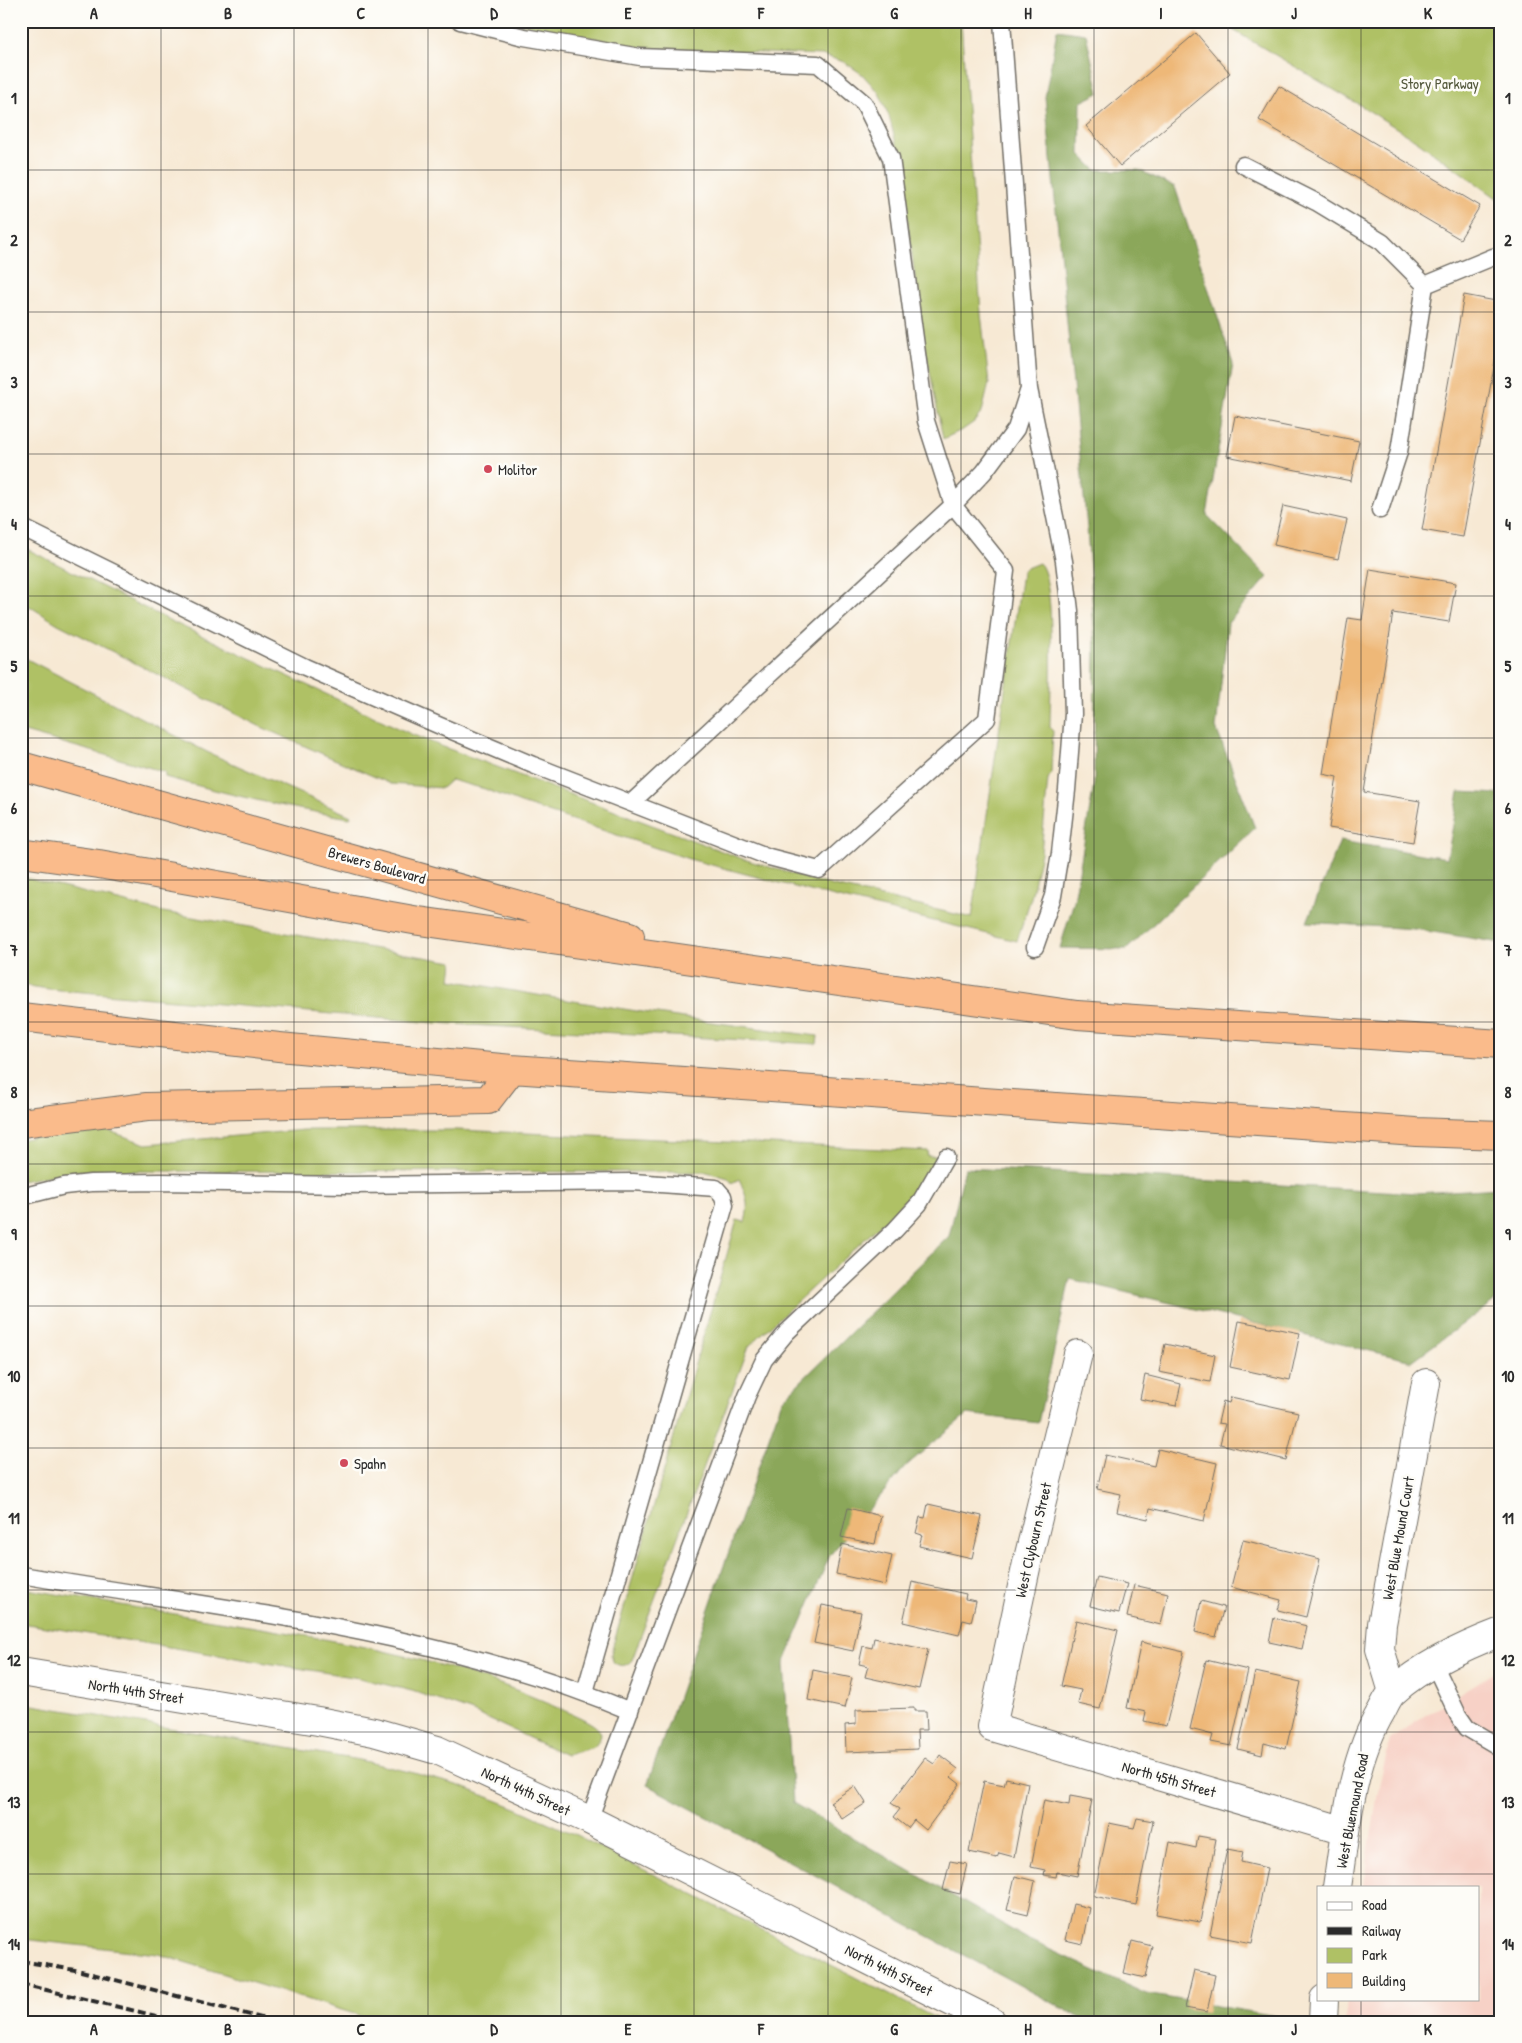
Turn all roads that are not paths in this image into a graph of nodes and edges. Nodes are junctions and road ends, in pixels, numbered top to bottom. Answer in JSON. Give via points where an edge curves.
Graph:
{"nodes":[{"id":1,"x":460,"y":21,"type":"edge"},
{"id":2,"x":1002,"y":21,"type":"edge"},
{"id":3,"x":1243,"y":165,"type":"dead end"},
{"id":4,"x":1501,"y":256,"type":"edge"},
{"id":5,"x":1425,"y":285,"type":"junction"},
{"id":6,"x":1029,"y":389,"type":"junction"},
{"id":7,"x":952,"y":505,"type":"junction"},
{"id":8,"x":1380,"y":510,"type":"dead end"},
{"id":9,"x":21,"y":527,"type":"edge"},
{"id":10,"x":21,"y":766,"type":"edge"},
{"id":11,"x":631,"y":803,"type":"junction"},
{"id":12,"x":21,"y":853,"type":"edge"},
{"id":13,"x":1035,"y":947,"type":"dead end"},
{"id":14,"x":732,"y":964,"type":"junction"},
{"id":15,"x":21,"y":1017,"type":"edge"},
{"id":16,"x":1501,"y":1028,"type":"edge"},
{"id":17,"x":1409,"y":1036,"type":"junction"},
{"id":18,"x":1501,"y":1044,"type":"edge"},
{"id":19,"x":512,"y":1069,"type":"junction"},
{"id":20,"x":21,"y":1123,"type":"edge"},
{"id":21,"x":1501,"y":1135,"type":"edge"},
{"id":22,"x":946,"y":1157,"type":"dead end"},
{"id":23,"x":21,"y":1197,"type":"edge"},
{"id":24,"x":1078,"y":1354,"type":"dead end"},
{"id":25,"x":1426,"y":1383,"type":"dead end"},
{"id":26,"x":21,"y":1575,"type":"edge"},
{"id":27,"x":1501,"y":1623,"type":"edge"},
{"id":28,"x":1490,"y":1636,"type":"edge"},
{"id":29,"x":1434,"y":1664,"type":"junction"},
{"id":30,"x":21,"y":1672,"type":"edge"},
{"id":31,"x":585,"y":1692,"type":"junction"},
{"id":32,"x":1392,"y":1692,"type":"junction"},
{"id":33,"x":630,"y":1711,"type":"junction"},
{"id":34,"x":992,"y":1727,"type":"joint"},
{"id":35,"x":1501,"y":1748,"type":"edge"},
{"id":36,"x":589,"y":1820,"type":"junction"},
{"id":37,"x":1345,"y":1831,"type":"junction"},
{"id":38,"x":1338,"y":1886,"type":"edge"},
{"id":39,"x":1324,"y":2000,"type":"edge"},
{"id":40,"x":992,"y":2022,"type":"edge"},
{"id":41,"x":1323,"y":2022,"type":"edge"}],
"edges":[{"from":1,"to":7,"type":"lane","via":[[524,37],[640,57],[818,64],[864,103],[891,158],[926,421]]},
{"from":2,"to":6,"type":"lane"},
{"from":3,"to":5,"type":"lane","via":[[1316,202],[1382,242]]},
{"from":4,"to":5,"type":"lane"},
{"from":5,"to":8,"type":"lane","via":[[1400,452]]},
{"from":6,"to":7,"type":"lane","via":[[1016,430],[984,472]]},
{"from":6,"to":13,"type":"lane","via":[[1064,561],[1070,611],[1073,714],[1058,862],[1052,896]]},
{"from":7,"to":11,"type":"lane"},
{"from":7,"to":11,"type":"lane","via":[[1006,571],[987,719],[820,870],[770,857]]},
{"from":9,"to":11,"type":"lane","via":[[305,667],[533,765]]},
{"from":10,"to":14,"type":"highway","name":"Brewers Boulevard"},
{"from":12,"to":14,"type":"highway","via":[[420,920]]},
{"from":14,"to":17,"type":"highway","via":[[1077,1015]]},
{"from":15,"to":19,"type":"highway","via":[[279,1047]]},
{"from":16,"to":17,"type":"highway"},
{"from":17,"to":18,"type":"highway"},
{"from":19,"to":20,"type":"highway","via":[[488,1100],[147,1107]]},
{"from":19,"to":21,"type":"highway","via":[[1406,1132]]},
{"from":22,"to":33,"type":"lane","via":[[919,1204],[787,1332],[764,1360],[747,1396]]},
{"from":23,"to":31,"type":"lane","via":[[64,1186],[150,1182],[349,1185],[633,1182],[716,1188],[723,1196],[724,1205]]},
{"from":24,"to":34,"type":"street","name":"West Clybourn Street","via":[[1027,1562]]},
{"from":25,"to":32,"type":"street","name":"West Blue Mound Court","via":[[1382,1624],[1380,1649]]},
{"from":26,"to":31,"type":"lane","via":[[330,1626],[498,1664]]},
{"from":27,"to":28,"type":"street","name":"West Bluemound Road"},
{"from":28,"to":29,"type":"street","name":"West Bluemound Road"},
{"from":29,"to":32,"type":"street","name":"West Bluemound Road"},
{"from":29,"to":35,"type":"lane","via":[[1466,1728]]},
{"from":30,"to":36,"type":"street","name":"North 44th Street","via":[[374,1732],[437,1750]]},
{"from":31,"to":33,"type":"lane"},
{"from":32,"to":37,"type":"street","name":"West Bluemound Road","via":[[1374,1722],[1363,1751]]},
{"from":33,"to":36,"type":"lane"},
{"from":34,"to":37,"type":"street","name":"North 45th Street"},
{"from":36,"to":40,"type":"street","name":"North 44th Street"},
{"from":37,"to":38,"type":"street","name":"West Bluemound Road"},
{"from":39,"to":41,"type":"street"}]}
